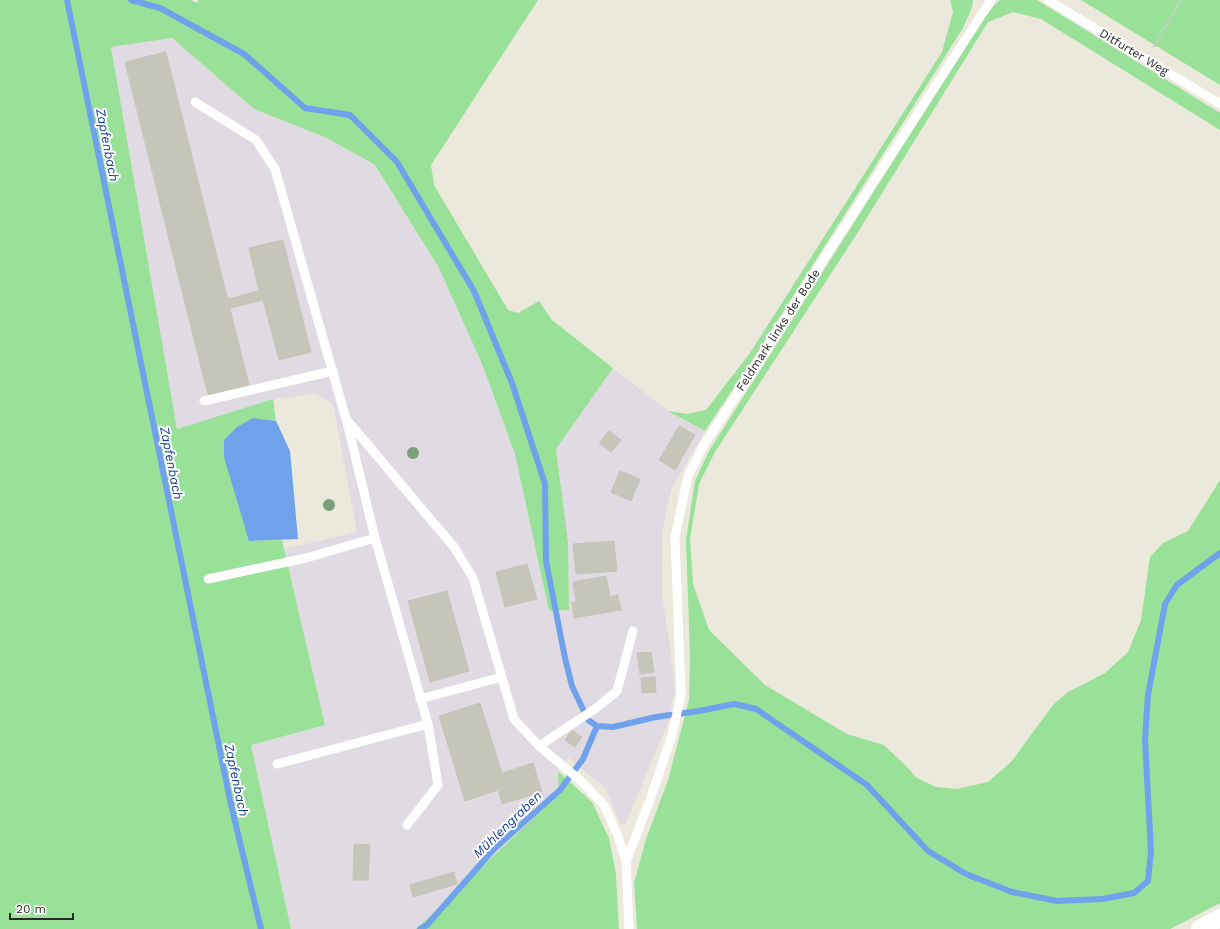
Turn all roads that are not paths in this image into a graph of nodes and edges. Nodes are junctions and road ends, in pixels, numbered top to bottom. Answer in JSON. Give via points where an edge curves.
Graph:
{"nodes":[{"id":1,"x":992,"y":0,"type":"edge"},
{"id":2,"x":1048,"y":0,"type":"edge"},
{"id":3,"x":195,"y":102,"type":"dead end"},
{"id":4,"x":1220,"y":104,"type":"edge"},
{"id":5,"x":333,"y":371,"type":"junction"},
{"id":6,"x":204,"y":401,"type":"dead end"},
{"id":7,"x":346,"y":419,"type":"junction"},
{"id":8,"x":375,"y":538,"type":"junction"},
{"id":9,"x":208,"y":579,"type":"dead end"},
{"id":10,"x":633,"y":631,"type":"dead end"},
{"id":11,"x":502,"y":676,"type":"junction"},
{"id":12,"x":420,"y":699,"type":"junction"},
{"id":13,"x":428,"y":724,"type":"junction"},
{"id":14,"x":539,"y":746,"type":"junction"},
{"id":15,"x":277,"y":764,"type":"dead end"},
{"id":16,"x":407,"y":825,"type":"dead end"},
{"id":17,"x":626,"y":861,"type":"junction"},
{"id":18,"x":1220,"y":918,"type":"edge"},
{"id":19,"x":630,"y":929,"type":"edge"},
{"id":20,"x":1200,"y":929,"type":"edge"}],
"edges":[{"from":1,"to":17,"type":"lane","name":"Feldmark links der Bode","via":[[704,445],[688,476],[675,538],[681,695],[675,725]]},
{"from":2,"to":4,"type":"lane","name":"Ditfurter Weg"},
{"from":3,"to":5,"type":"lane","via":[[256,140],[275,169]]},
{"from":5,"to":6,"type":"lane"},
{"from":5,"to":7,"type":"lane"},
{"from":7,"to":8,"type":"lane"},
{"from":7,"to":11,"type":"lane","via":[[454,547],[474,578]]},
{"from":8,"to":9,"type":"lane","via":[[306,558]]},
{"from":8,"to":12,"type":"lane"},
{"from":10,"to":14,"type":"lane","via":[[617,691],[595,709]]},
{"from":11,"to":12,"type":"lane"},
{"from":11,"to":14,"type":"lane","via":[[514,719]]},
{"from":12,"to":13,"type":"lane"},
{"from":13,"to":15,"type":"lane"},
{"from":13,"to":16,"type":"lane","via":[[438,785]]},
{"from":14,"to":17,"type":"lane","via":[[581,781],[604,805]]},
{"from":17,"to":19,"type":"lane"},
{"from":18,"to":20,"type":"street"}]}
